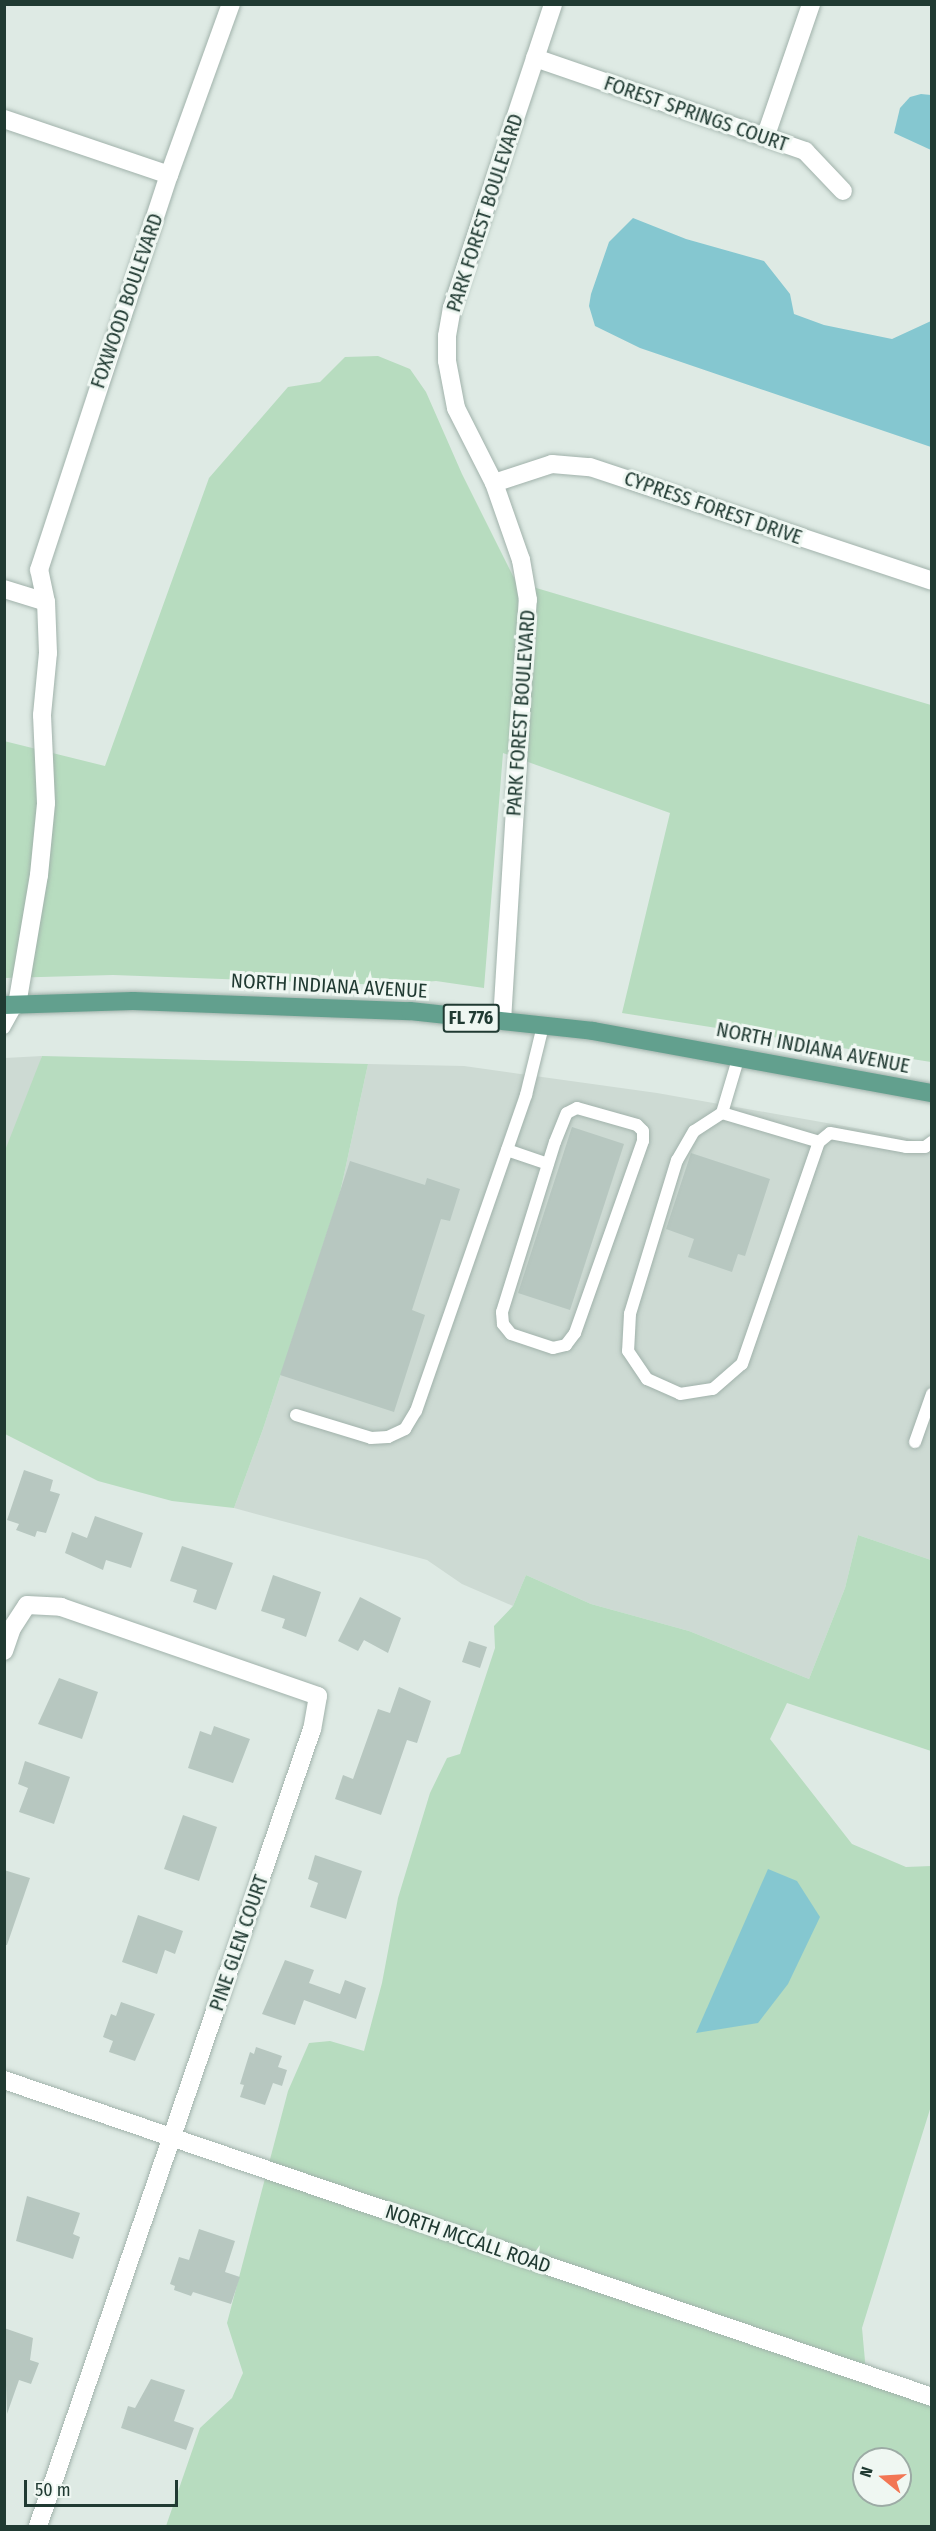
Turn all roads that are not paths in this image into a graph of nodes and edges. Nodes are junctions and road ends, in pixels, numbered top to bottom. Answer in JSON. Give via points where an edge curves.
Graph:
{"nodes":[{"id":1,"x":231,"y":4,"type":"edge"},
{"id":2,"x":553,"y":4,"type":"edge"},
{"id":3,"x":811,"y":4,"type":"edge"},
{"id":4,"x":535,"y":58,"type":"junction"},
{"id":5,"x":4,"y":119,"type":"edge"},
{"id":6,"x":766,"y":135,"type":"junction"},
{"id":7,"x":170,"y":175,"type":"junction"},
{"id":8,"x":843,"y":191,"type":"dead end"},
{"id":9,"x":494,"y":483,"type":"junction"},
{"id":10,"x":932,"y":581,"type":"edge"},
{"id":11,"x":4,"y":589,"type":"edge"},
{"id":12,"x":46,"y":602,"type":"junction"},
{"id":13,"x":10,"y":1005,"type":"edge"},
{"id":14,"x":502,"y":1021,"type":"junction"},
{"id":15,"x":543,"y":1026,"type":"junction"},
{"id":16,"x":4,"y":1029,"type":"edge"},
{"id":17,"x":739,"y":1056,"type":"junction"},
{"id":18,"x":932,"y":1094,"type":"edge"},
{"id":19,"x":722,"y":1113,"type":"junction"},
{"id":20,"x":819,"y":1142,"type":"junction"},
{"id":21,"x":932,"y":1142,"type":"edge"},
{"id":22,"x":507,"y":1150,"type":"junction"},
{"id":23,"x":548,"y":1164,"type":"junction"},
{"id":24,"x":932,"y":1394,"type":"edge"},
{"id":25,"x":296,"y":1415,"type":"dead end"},
{"id":26,"x":915,"y":1442,"type":"dead end"},
{"id":27,"x":4,"y":1651,"type":"edge"},
{"id":28,"x":4,"y":2080,"type":"edge"},
{"id":29,"x":173,"y":2138,"type":"junction"},
{"id":30,"x":932,"y":2397,"type":"edge"},
{"id":31,"x":38,"y":2526,"type":"edge"}],
"edges":[{"from":1,"to":7,"type":"street","name":"FOXWOOD BOULEVARD"},
{"from":2,"to":4,"type":"street","name":"PARK FOREST BOULEVARD"},
{"from":3,"to":6,"type":"street"},
{"from":4,"to":6,"type":"street","name":"FOREST SPRINGS COURT"},
{"from":4,"to":9,"type":"street","name":"PARK FOREST BOULEVARD","via":[[452,308],[447,336],[447,361],[456,408]]},
{"from":5,"to":7,"type":"street"},
{"from":6,"to":8,"type":"street","name":"FOREST SPRINGS COURT","via":[[805,151]]},
{"from":7,"to":12,"type":"street","name":"FOXWOOD BOULEVARD","via":[[39,570]]},
{"from":9,"to":10,"type":"street","name":"CYPRESS FOREST DRIVE","via":[[552,464],[590,467]]},
{"from":9,"to":14,"type":"street","name":"PARK FOREST BOULEVARD","via":[[521,560],[528,600]]},
{"from":11,"to":12,"type":"street"},
{"from":12,"to":13,"type":"street","name":"FOXWOOD BOULEVARD","via":[[48,652],[42,715],[46,803],[39,875]]},
{"from":13,"to":14,"type":"main road","name":"NORTH INDIANA AVENUE","number":"FL 776","via":[[133,1001],[263,1003]]},
{"from":13,"to":16,"type":"lane"},
{"from":14,"to":15,"type":"main road","name":"NORTH INDIANA AVENUE","number":"FL 776"},
{"from":15,"to":17,"type":"main road","name":"NORTH INDIANA AVENUE","number":"FL 776"},
{"from":15,"to":22,"type":"lane"},
{"from":17,"to":18,"type":"main road","name":"NORTH INDIANA AVENUE","number":"FL 776"},
{"from":17,"to":19,"type":"lane"},
{"from":19,"to":20,"type":"lane"},
{"from":19,"to":20,"type":"lane","via":[[694,1131],[677,1160],[630,1314],[628,1351],[647,1379],[680,1394],[713,1389],[742,1365]]},
{"from":20,"to":21,"type":"lane","via":[[830,1133],[906,1147],[925,1147]]},
{"from":22,"to":23,"type":"lane"},
{"from":22,"to":25,"type":"lane","via":[[416,1411],[405,1429],[387,1437],[371,1438]]},
{"from":23,"to":23,"type":"lane","via":[[502,1312],[503,1324],[511,1334],[553,1348],[566,1345],[575,1333],[643,1141],[643,1131],[637,1125],[570,1109]]},
{"from":24,"to":26,"type":"lane"},
{"from":27,"to":29,"type":"street","name":"PINE GLEN COURT","via":[[12,1628],[27,1605],[61,1607],[318,1696],[312,1729]]},
{"from":28,"to":29,"type":"street","name":"NORTH MCCALL ROAD"},
{"from":29,"to":30,"type":"street","name":"NORTH MCCALL ROAD"},
{"from":29,"to":31,"type":"street","name":"PINE GLEN COURT"}]}
